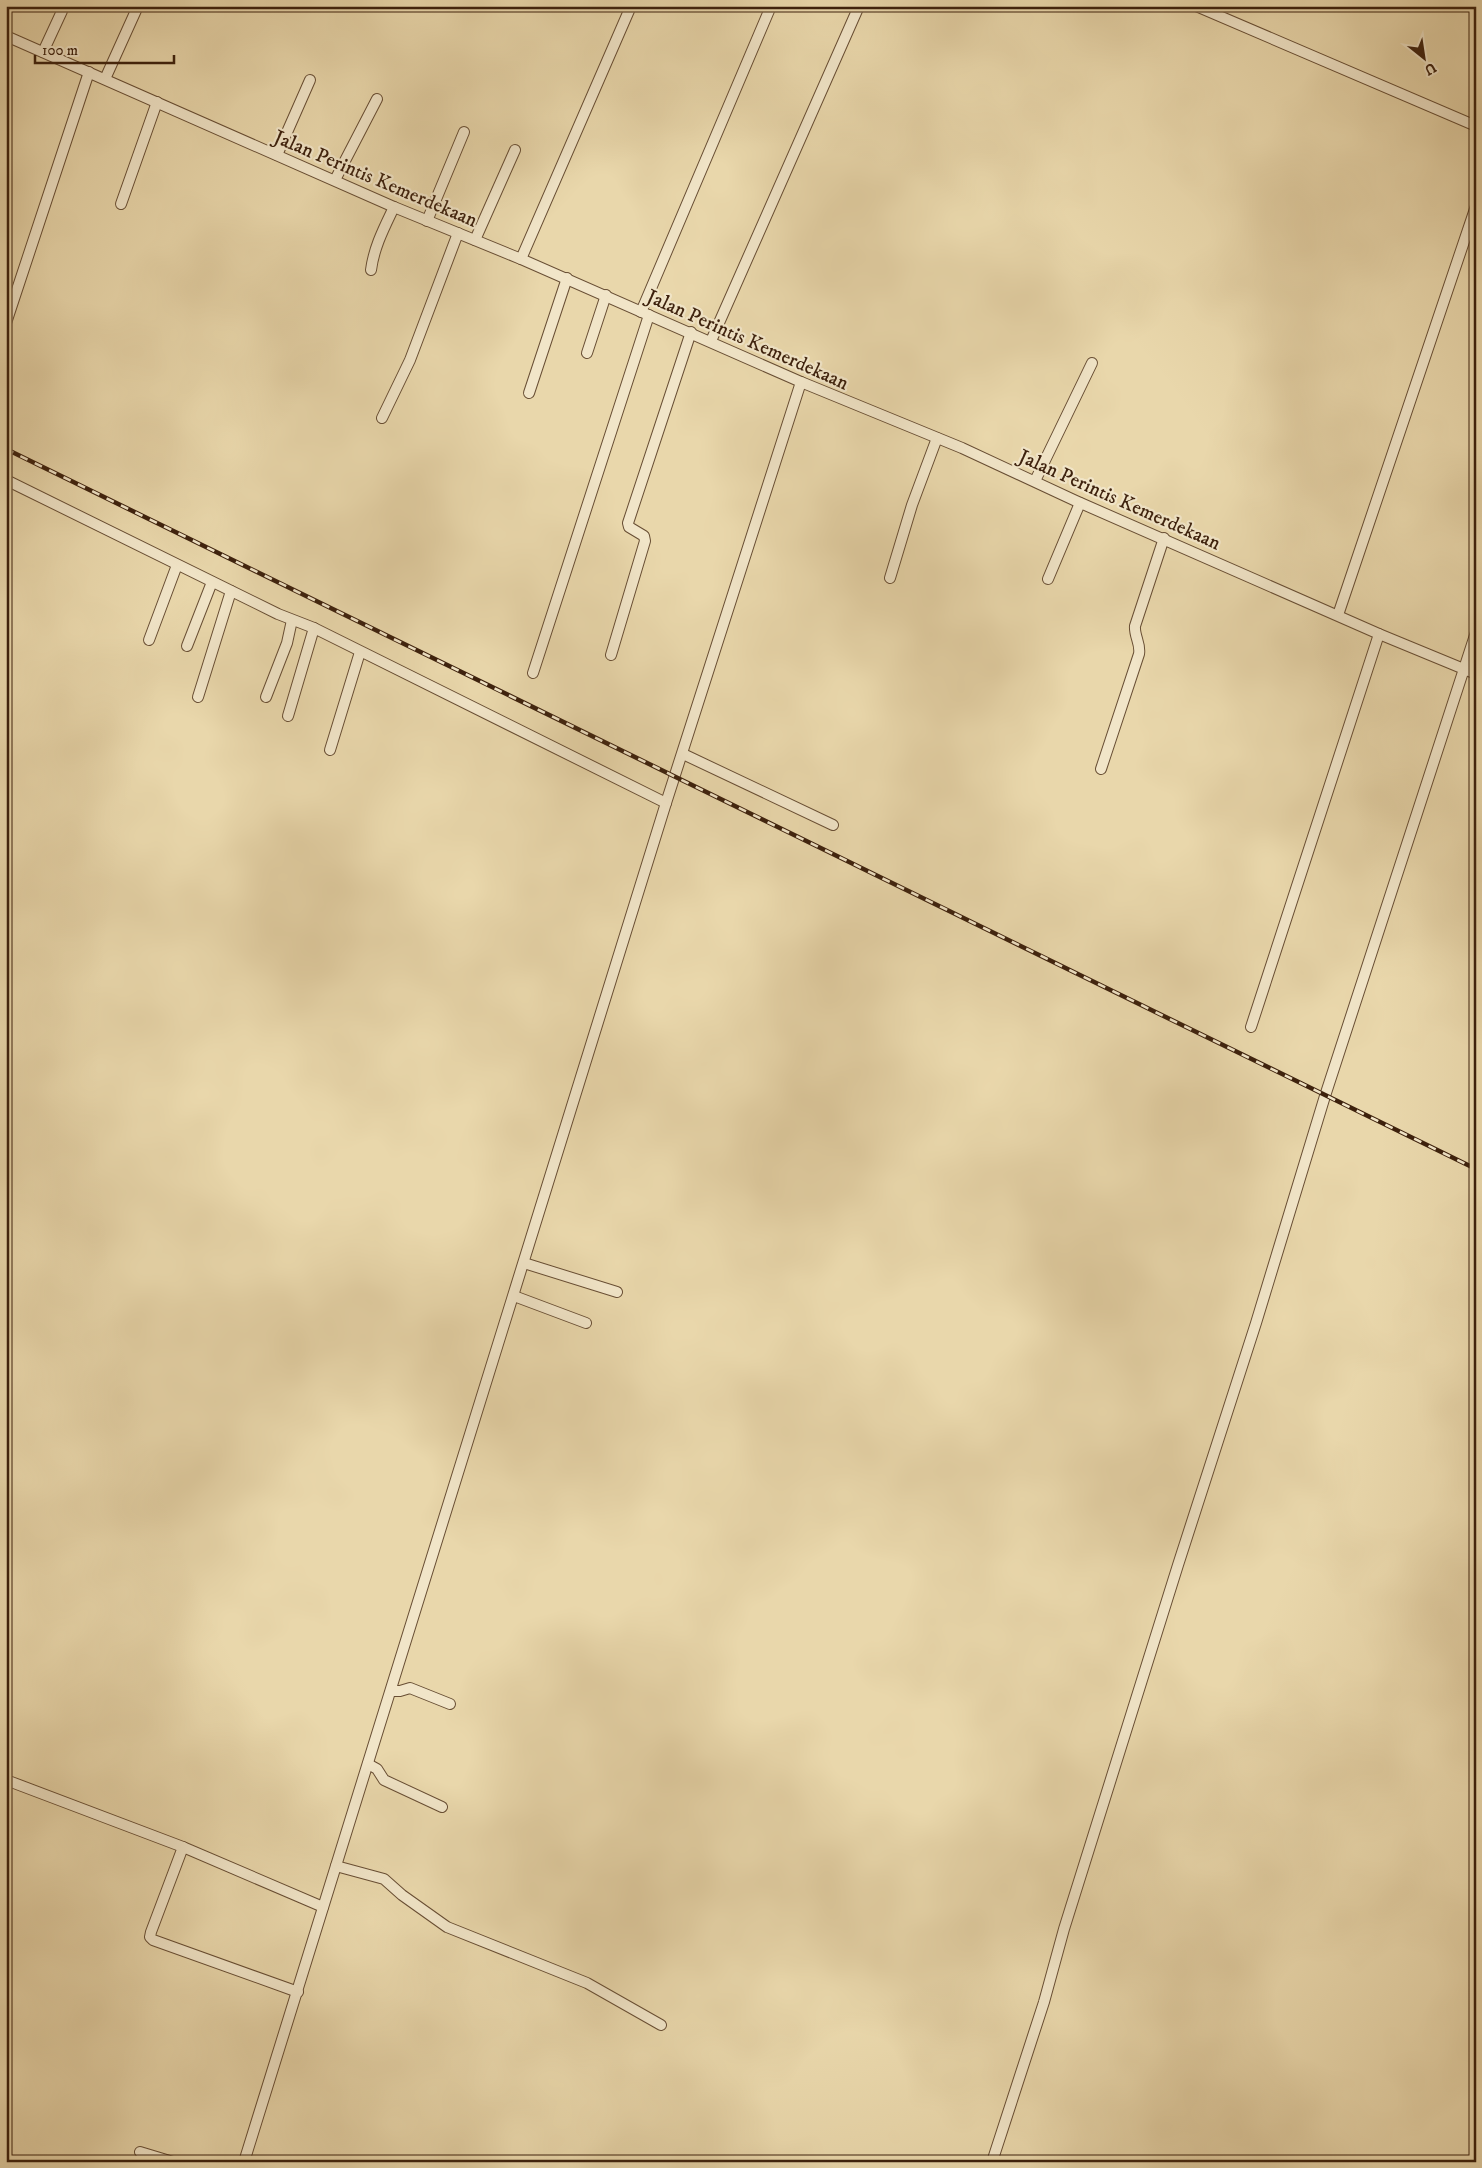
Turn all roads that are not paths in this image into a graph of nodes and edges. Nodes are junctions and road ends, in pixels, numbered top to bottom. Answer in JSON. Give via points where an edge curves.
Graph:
{"nodes":[{"id":1,"x":138,"y":6,"type":"edge"},
{"id":2,"x":631,"y":6,"type":"edge"},
{"id":3,"x":771,"y":6,"type":"edge"},
{"id":4,"x":859,"y":6,"type":"edge"},
{"id":5,"x":1196,"y":6,"type":"edge"},
{"id":6,"x":62,"y":11,"type":"dead end"},
{"id":7,"x":7,"y":38,"type":"edge"},
{"id":8,"x":43,"y":52,"type":"junction"},
{"id":9,"x":89,"y":72,"type":"junction"},
{"id":10,"x":105,"y":79,"type":"junction"},
{"id":11,"x":310,"y":80,"type":"dead end"},
{"id":12,"x":377,"y":99,"type":"dead end"},
{"id":13,"x":158,"y":102,"type":"junction"},
{"id":14,"x":1476,"y":126,"type":"edge"},
{"id":15,"x":464,"y":132,"type":"dead end"},
{"id":16,"x":515,"y":150,"type":"dead end"},
{"id":17,"x":277,"y":155,"type":"junction"},
{"id":18,"x":334,"y":180,"type":"junction"},
{"id":19,"x":121,"y":204,"type":"dead end"},
{"id":20,"x":1476,"y":206,"type":"edge"},
{"id":21,"x":394,"y":207,"type":"junction"},
{"id":22,"x":427,"y":221,"type":"junction"},
{"id":23,"x":458,"y":233,"type":"junction"},
{"id":24,"x":475,"y":240,"type":"junction"},
{"id":25,"x":521,"y":259,"type":"junction"},
{"id":26,"x":372,"y":270,"type":"dead end"},
{"id":27,"x":567,"y":278,"type":"junction"},
{"id":28,"x":606,"y":296,"type":"junction"},
{"id":29,"x":645,"y":313,"type":"junction"},
{"id":30,"x":6,"y":323,"type":"edge"},
{"id":31,"x":691,"y":332,"type":"junction"},
{"id":32,"x":711,"y":341,"type":"junction"},
{"id":33,"x":587,"y":352,"type":"dead end"},
{"id":34,"x":1092,"y":363,"type":"dead end"},
{"id":35,"x":801,"y":382,"type":"junction"},
{"id":36,"x":529,"y":393,"type":"dead end"},
{"id":37,"x":382,"y":418,"type":"dead end"},
{"id":38,"x":937,"y":438,"type":"junction"},
{"id":39,"x":6,"y":480,"type":"edge"},
{"id":40,"x":1034,"y":481,"type":"junction"},
{"id":41,"x":1080,"y":503,"type":"junction"},
{"id":42,"x":1164,"y":538,"type":"junction"},
{"id":43,"x":176,"y":564,"type":"junction"},
{"id":44,"x":890,"y":578,"type":"dead end"},
{"id":45,"x":1048,"y":579,"type":"dead end"},
{"id":46,"x":212,"y":582,"type":"junction"},
{"id":47,"x":231,"y":592,"type":"junction"},
{"id":48,"x":1338,"y":614,"type":"junction"},
{"id":49,"x":292,"y":620,"type":"junction"},
{"id":50,"x":314,"y":628,"type":"junction"},
{"id":51,"x":1476,"y":632,"type":"edge"},
{"id":52,"x":1379,"y":634,"type":"junction"},
{"id":53,"x":149,"y":640,"type":"dead end"},
{"id":54,"x":188,"y":646,"type":"dead end"},
{"id":55,"x":360,"y":652,"type":"junction"},
{"id":56,"x":611,"y":655,"type":"dead end"},
{"id":57,"x":1464,"y":669,"type":"junction"},
{"id":58,"x":533,"y":673,"type":"dead end"},
{"id":59,"x":1476,"y":674,"type":"edge"},
{"id":60,"x":198,"y":697,"type":"dead end"},
{"id":61,"x":266,"y":697,"type":"dead end"},
{"id":62,"x":288,"y":716,"type":"dead end"},
{"id":63,"x":330,"y":750,"type":"dead end"},
{"id":64,"x":682,"y":754,"type":"junction"},
{"id":65,"x":1101,"y":769,"type":"dead end"},
{"id":66,"x":666,"y":802,"type":"junction"},
{"id":67,"x":833,"y":824,"type":"dead end"},
{"id":68,"x":1251,"y":1027,"type":"dead end"},
{"id":69,"x":524,"y":1263,"type":"junction"},
{"id":70,"x":617,"y":1292,"type":"dead end"},
{"id":71,"x":514,"y":1296,"type":"junction"},
{"id":72,"x":586,"y":1323,"type":"dead end"},
{"id":73,"x":391,"y":1691,"type":"junction"},
{"id":74,"x":450,"y":1704,"type":"dead end"},
{"id":75,"x":368,"y":1764,"type":"junction"},
{"id":76,"x":6,"y":1780,"type":"edge"},
{"id":77,"x":442,"y":1808,"type":"dead end"},
{"id":78,"x":183,"y":1847,"type":"junction"},
{"id":79,"x":336,"y":1866,"type":"junction"},
{"id":80,"x":323,"y":1907,"type":"junction"},
{"id":81,"x":298,"y":1992,"type":"junction"},
{"id":82,"x":661,"y":2025,"type":"dead end"},
{"id":83,"x":140,"y":2152,"type":"dead end"},
{"id":84,"x":173,"y":2162,"type":"edge"},
{"id":85,"x":244,"y":2162,"type":"edge"},
{"id":86,"x":992,"y":2162,"type":"edge"}],
"edges":[{"from":1,"to":10,"type":"street"},
{"from":2,"to":25,"type":"street"},
{"from":3,"to":29,"type":"street"},
{"from":4,"to":32,"type":"street"},
{"from":5,"to":14,"type":"street"},
{"from":6,"to":8,"type":"street"},
{"from":7,"to":8,"type":"street","name":"Jalan Perintis Kemerdekaan"},
{"from":8,"to":9,"type":"street","name":"Jalan Perintis Kemerdekaan"},
{"from":9,"to":10,"type":"street","name":"Jalan Perintis Kemerdekaan"},
{"from":9,"to":30,"type":"street"},
{"from":10,"to":13,"type":"street","name":"Jalan Perintis Kemerdekaan"},
{"from":11,"to":17,"type":"street"},
{"from":12,"to":18,"type":"street"},
{"from":13,"to":17,"type":"street","name":"Jalan Perintis Kemerdekaan"},
{"from":13,"to":19,"type":"street"},
{"from":15,"to":22,"type":"street"},
{"from":16,"to":24,"type":"street"},
{"from":17,"to":18,"type":"street","name":"Jalan Perintis Kemerdekaan"},
{"from":18,"to":21,"type":"street","name":"Jalan Perintis Kemerdekaan"},
{"from":20,"to":48,"type":"street"},
{"from":21,"to":22,"type":"street","name":"Jalan Perintis Kemerdekaan"},
{"from":21,"to":26,"type":"street","via":[[373,254]]},
{"from":22,"to":23,"type":"street","name":"Jalan Perintis Kemerdekaan"},
{"from":23,"to":24,"type":"street","name":"Jalan Perintis Kemerdekaan"},
{"from":23,"to":37,"type":"street","via":[[410,360]]},
{"from":24,"to":25,"type":"street","name":"Jalan Perintis Kemerdekaan"},
{"from":25,"to":27,"type":"street","name":"Jalan Perintis Kemerdekaan"},
{"from":27,"to":28,"type":"street","name":"Jalan Perintis Kemerdekaan"},
{"from":27,"to":36,"type":"street"},
{"from":28,"to":29,"type":"street","name":"Jalan Perintis Kemerdekaan"},
{"from":28,"to":33,"type":"street"},
{"from":29,"to":31,"type":"street","name":"Jalan Perintis Kemerdekaan"},
{"from":29,"to":58,"type":"street"},
{"from":31,"to":32,"type":"street","name":"Jalan Perintis Kemerdekaan"},
{"from":31,"to":56,"type":"street","via":[[628,522],[629,527],[642,534],[645,541]]},
{"from":32,"to":35,"type":"street","name":"Jalan Perintis Kemerdekaan"},
{"from":34,"to":40,"type":"street"},
{"from":35,"to":38,"type":"street","name":"Jalan Perintis Kemerdekaan"},
{"from":35,"to":64,"type":"street"},
{"from":38,"to":40,"type":"street","name":"Jalan Perintis Kemerdekaan"},
{"from":38,"to":44,"type":"street"},
{"from":39,"to":43,"type":"street"},
{"from":40,"to":41,"type":"street","name":"Jalan Perintis Kemerdekaan"},
{"from":41,"to":42,"type":"street","name":"Jalan Perintis Kemerdekaan"},
{"from":41,"to":45,"type":"street"},
{"from":42,"to":48,"type":"street","name":"Jalan Perintis Kemerdekaan"},
{"from":42,"to":65,"type":"street","via":[[1135,626],[1139,654]]},
{"from":43,"to":46,"type":"street"},
{"from":43,"to":53,"type":"street"},
{"from":46,"to":47,"type":"street"},
{"from":46,"to":54,"type":"street"},
{"from":47,"to":49,"type":"street"},
{"from":47,"to":60,"type":"street"},
{"from":48,"to":52,"type":"street","name":"Jalan Perintis Kemerdekaan"},
{"from":49,"to":50,"type":"street"},
{"from":49,"to":61,"type":"street","via":[[287,644]]},
{"from":50,"to":55,"type":"street"},
{"from":50,"to":62,"type":"street"},
{"from":51,"to":57,"type":"street"},
{"from":52,"to":57,"type":"street","name":"Jalan Perintis Kemerdekaan"},
{"from":52,"to":68,"type":"street"},
{"from":55,"to":63,"type":"street"},
{"from":55,"to":66,"type":"street"},
{"from":57,"to":59,"type":"street","name":"Jalan Perintis Kemerdekaan"},
{"from":57,"to":86,"type":"street","via":[[1325,1096]]},
{"from":64,"to":66,"type":"street"},
{"from":64,"to":67,"type":"street"},
{"from":66,"to":69,"type":"street"},
{"from":69,"to":70,"type":"street"},
{"from":69,"to":71,"type":"street"},
{"from":71,"to":72,"type":"street"},
{"from":71,"to":73,"type":"street"},
{"from":73,"to":74,"type":"street","via":[[410,1688]]},
{"from":73,"to":75,"type":"street"},
{"from":75,"to":77,"type":"street","via":[[377,1769],[384,1780]]},
{"from":75,"to":79,"type":"street"},
{"from":76,"to":78,"type":"street"},
{"from":78,"to":80,"type":"street"},
{"from":78,"to":81,"type":"street","via":[[150,1937]]},
{"from":79,"to":80,"type":"street"},
{"from":79,"to":82,"type":"street","via":[[384,1879],[447,1927],[587,1983]]},
{"from":80,"to":81,"type":"street"},
{"from":81,"to":85,"type":"street"},
{"from":83,"to":84,"type":"street"}]}
